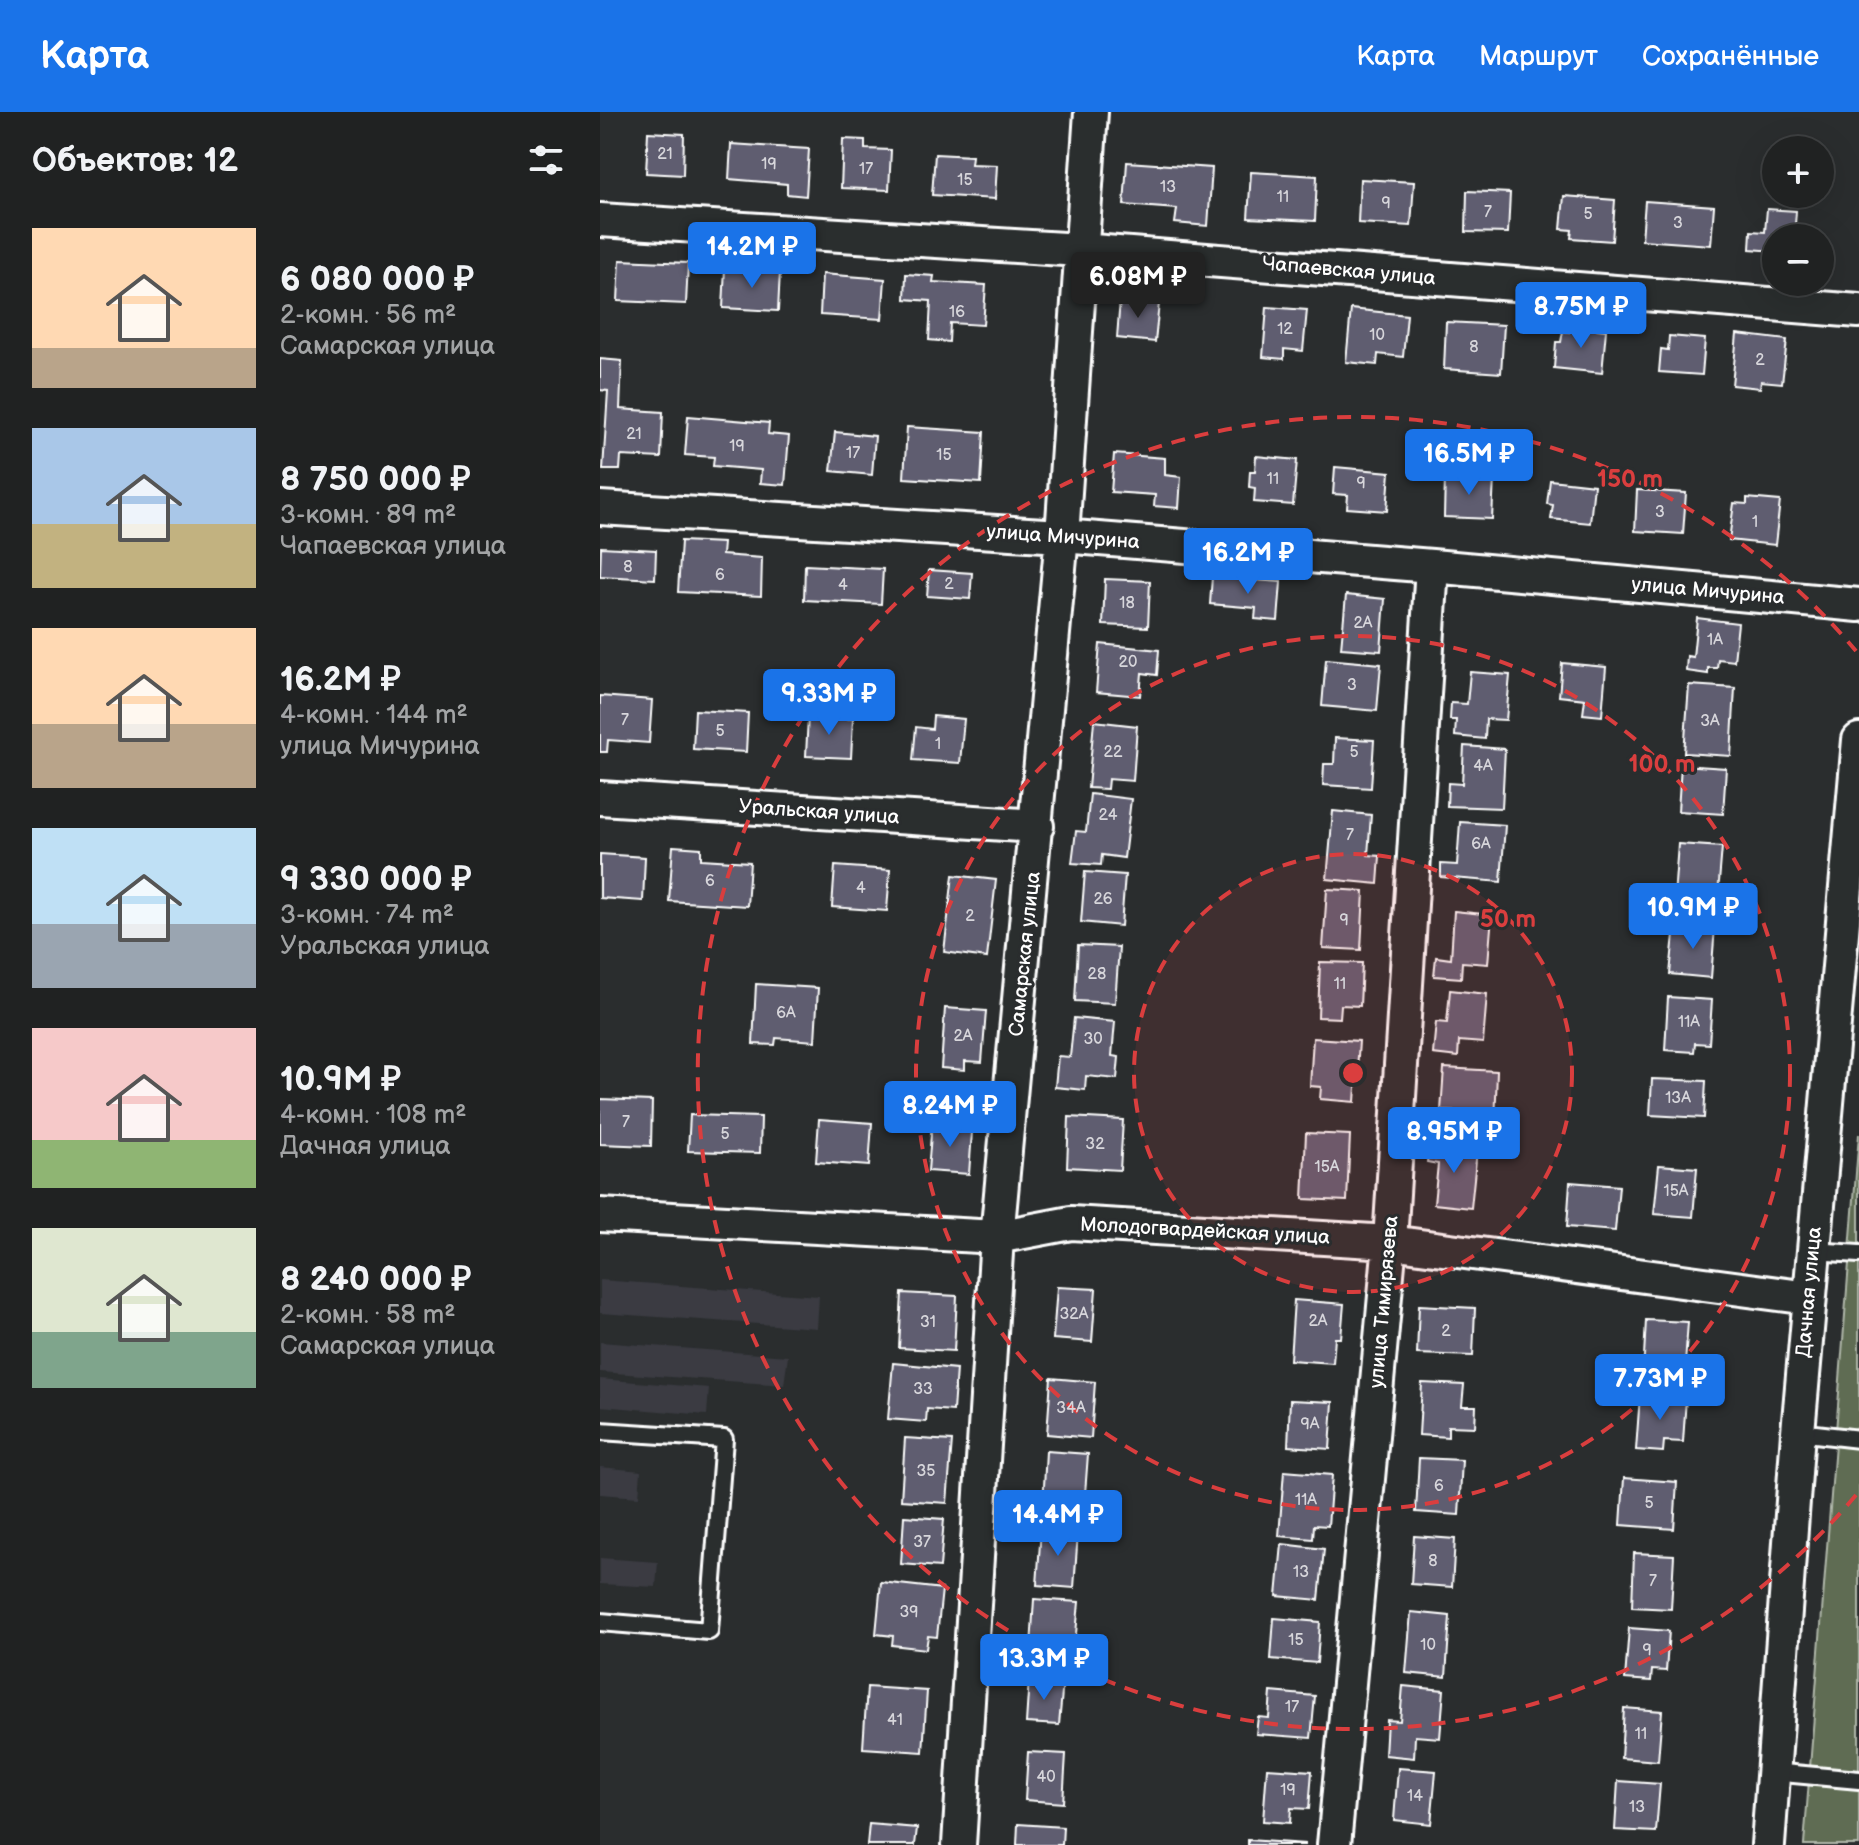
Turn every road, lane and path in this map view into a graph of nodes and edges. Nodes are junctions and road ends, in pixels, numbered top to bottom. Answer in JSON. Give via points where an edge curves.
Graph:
{"nodes":[{"id":1,"x":1091,"y":112,"type":"edge"},
{"id":2,"x":600,"y":220,"type":"edge"},
{"id":3,"x":1080,"y":250,"type":"junction"},
{"id":4,"x":1859,"y":311,"type":"edge"},
{"id":5,"x":600,"y":508,"type":"edge"},
{"id":6,"x":1062,"y":536,"type":"junction"},
{"id":7,"x":1432,"y":566,"type":"junction"},
{"id":8,"x":1859,"y":605,"type":"edge"},
{"id":9,"x":1859,"y":740,"type":"edge"},
{"id":10,"x":600,"y":798,"type":"edge"},
{"id":11,"x":1037,"y":826,"type":"junction"},
{"id":12,"x":1851,"y":907,"type":"edge"},
{"id":13,"x":600,"y":1215,"type":"edge"},
{"id":14,"x":997,"y":1237,"type":"junction"},
{"id":15,"x":1390,"y":1242,"type":"junction"},
{"id":16,"x":1813,"y":1251,"type":"junction"},
{"id":17,"x":1859,"y":1254,"type":"edge"},
{"id":18,"x":1809,"y":1298,"type":"junction"},
{"id":19,"x":600,"y":1431,"type":"edge"},
{"id":20,"x":1798,"y":1432,"type":"junction"},
{"id":21,"x":1859,"y":1439,"type":"edge"},
{"id":22,"x":600,"y":1622,"type":"edge"},
{"id":23,"x":1772,"y":1772,"type":"junction"},
{"id":24,"x":1859,"y":1780,"type":"edge"},
{"id":25,"x":959,"y":1845,"type":"edge"},
{"id":26,"x":1334,"y":1845,"type":"edge"},
{"id":27,"x":1768,"y":1845,"type":"edge"}],
"edges":[{"from":1,"to":3,"type":"street","name":"Самарская улица"},
{"from":2,"to":3,"type":"street","name":"Чапаевская улица"},
{"from":3,"to":4,"type":"street","name":"Чапаевская улица"},
{"from":3,"to":6,"type":"street","name":"Самарская улица"},
{"from":5,"to":6,"type":"street","name":"улица Мичурина"},
{"from":6,"to":7,"type":"street","name":"улица Мичурина"},
{"from":6,"to":11,"type":"street","name":"Самарская улица"},
{"from":7,"to":8,"type":"street","name":"улица Мичурина"},
{"from":7,"to":15,"type":"street","name":"улица Тимирязева"},
{"from":9,"to":12,"type":"street","name":"Дачная улица"},
{"from":10,"to":11,"type":"street","name":"Уральская улица"},
{"from":11,"to":14,"type":"street","name":"Самарская улица"},
{"from":12,"to":16,"type":"street","name":"Дачная улица"},
{"from":13,"to":14,"type":"street","name":"Молодогвардейская улица"},
{"from":14,"to":15,"type":"street","name":"Молодогвардейская улица","via":[[1071,1223]]},
{"from":14,"to":25,"type":"street","name":"Самарская улица"},
{"from":15,"to":18,"type":"street","name":"Молодогвардейская улица"},
{"from":15,"to":26,"type":"street","name":"улица Тимирязева"},
{"from":16,"to":17,"type":"lane"},
{"from":16,"to":18,"type":"street","name":"Дачная улица"},
{"from":18,"to":20,"type":"street","name":"Дачная улица"},
{"from":19,"to":22,"type":"lane","via":[[724,1439],[709,1631]]},
{"from":20,"to":21,"type":"lane"},
{"from":20,"to":23,"type":"street","name":"Дачная улица"},
{"from":23,"to":24,"type":"lane"},
{"from":23,"to":27,"type":"street","name":"Дачная улица"}]}
